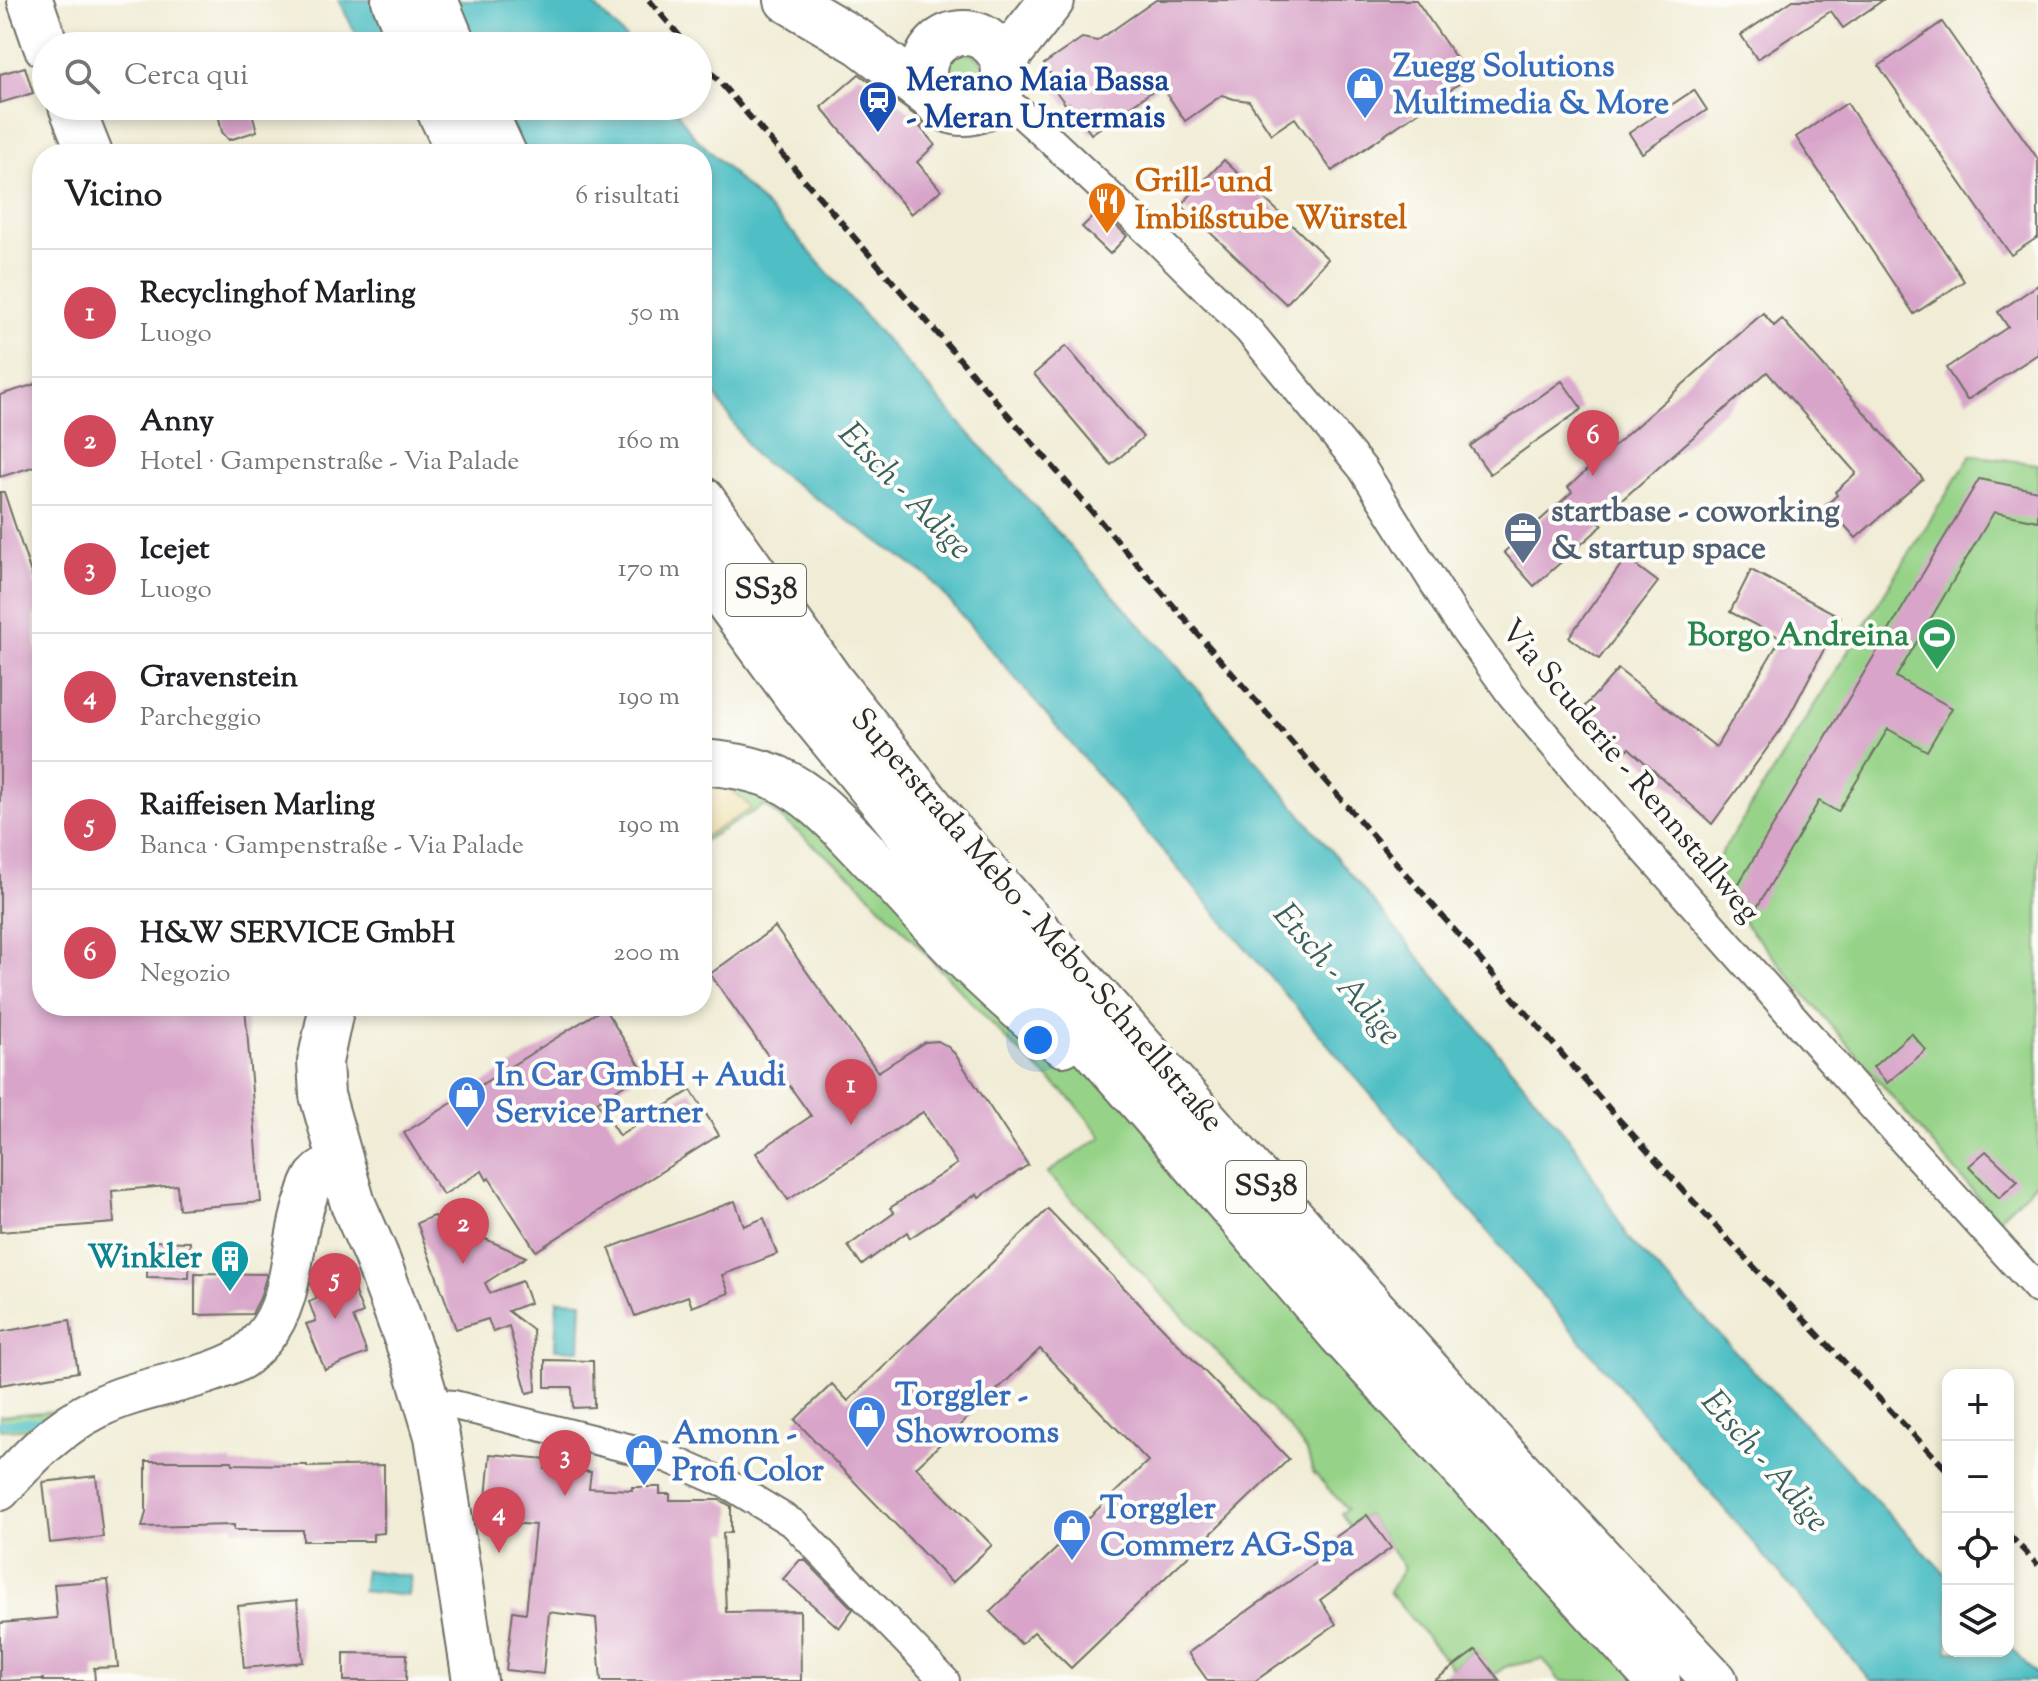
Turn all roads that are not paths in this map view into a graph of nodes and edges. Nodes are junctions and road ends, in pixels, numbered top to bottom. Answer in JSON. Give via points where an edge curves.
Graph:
{"nodes":[{"id":1,"x":30,"y":0,"type":"edge"},
{"id":2,"x":394,"y":0,"type":"edge"},
{"id":3,"x":435,"y":0,"type":"edge"},
{"id":4,"x":787,"y":0,"type":"edge"},
{"id":5,"x":1042,"y":0,"type":"edge"},
{"id":6,"x":1052,"y":0,"type":"edge"},
{"id":7,"x":41,"y":32,"type":"edge"},
{"id":8,"x":407,"y":32,"type":"edge"},
{"id":9,"x":448,"y":32,"type":"edge"},
{"id":10,"x":860,"y":43,"type":"junction"},
{"id":11,"x":932,"y":48,"type":"junction"},
{"id":12,"x":991,"y":65,"type":"junction"},
{"id":13,"x":931,"y":97,"type":"junction"},
{"id":14,"x":77,"y":120,"type":"edge"},
{"id":15,"x":440,"y":120,"type":"edge"},
{"id":16,"x":443,"y":120,"type":"edge"},
{"id":17,"x":488,"y":120,"type":"edge"},
{"id":18,"x":86,"y":144,"type":"edge"},
{"id":19,"x":446,"y":144,"type":"edge"},
{"id":20,"x":455,"y":144,"type":"edge"},
{"id":21,"x":499,"y":144,"type":"edge"},
{"id":22,"x":712,"y":513,"type":"edge"},
{"id":23,"x":712,"y":581,"type":"edge"},
{"id":24,"x":712,"y":763,"type":"edge"},
{"id":25,"x":332,"y":1016,"type":"edge"},
{"id":26,"x":1150,"y":1112,"type":"junction"},
{"id":27,"x":340,"y":1159,"type":"junction"},
{"id":28,"x":2038,"y":1289,"type":"edge"},
{"id":29,"x":428,"y":1403,"type":"junction"},
{"id":30,"x":0,"y":1490,"type":"edge"},
{"id":31,"x":475,"y":1681,"type":"edge"},
{"id":32,"x":945,"y":1681,"type":"edge"},
{"id":33,"x":1658,"y":1681,"type":"edge"},
{"id":34,"x":1715,"y":1681,"type":"edge"}],
"edges":[{"from":1,"to":7,"type":"main road"},
{"from":2,"to":8,"type":"main road"},
{"from":3,"to":9,"type":"main road"},
{"from":4,"to":10,"type":"main road"},
{"from":5,"to":12,"type":"main road","via":[[996,20]]},
{"from":6,"to":12,"type":"main road"},
{"from":10,"to":11,"type":"main road"},
{"from":10,"to":13,"type":"main road"},
{"from":11,"to":12,"type":"main road","via":[[959,33]]},
{"from":11,"to":13,"type":"main road","via":[[923,72]]},
{"from":12,"to":13,"type":"main road","via":[[984,108],[957,113]]},
{"from":12,"to":28,"type":"street","name":"Via Scuderie - Rennstallweg","via":[[1016,109],[1249,331],[1362,468],[1454,615],[1511,694]]},
{"from":14,"to":18,"type":"main road"},
{"from":15,"to":19,"type":"main road"},
{"from":16,"to":20,"type":"main road"},
{"from":17,"to":21,"type":"main road"},
{"from":22,"to":34,"type":"main road","name":"Superstrada Mebo - Mebo-Schnellstraße","number":"SS38","via":[[831,681],[954,836],[1480,1429]]},
{"from":23,"to":26,"type":"main road","name":"Superstrada Mebo - Mebo-Schnellstraße","number":"SS38","via":[[798,698],[964,902]]},
{"from":24,"to":26,"type":"main road","via":[[781,780],[825,810],[987,981]]},
{"from":25,"to":27,"type":"main road","via":[[320,1062],[322,1095]]},
{"from":26,"to":33,"type":"main road","name":"Superstrada Mebo - Mebo-Schnellstraße","number":"SS38","via":[[1340,1334]]},
{"from":27,"to":29,"type":"main road"},
{"from":27,"to":30,"type":"street","via":[[314,1178],[282,1310],[244,1357],[98,1407],[63,1427]]},
{"from":29,"to":31,"type":"main road"},
{"from":29,"to":32,"type":"street","via":[[668,1458],[733,1487],[794,1524]]}]}
